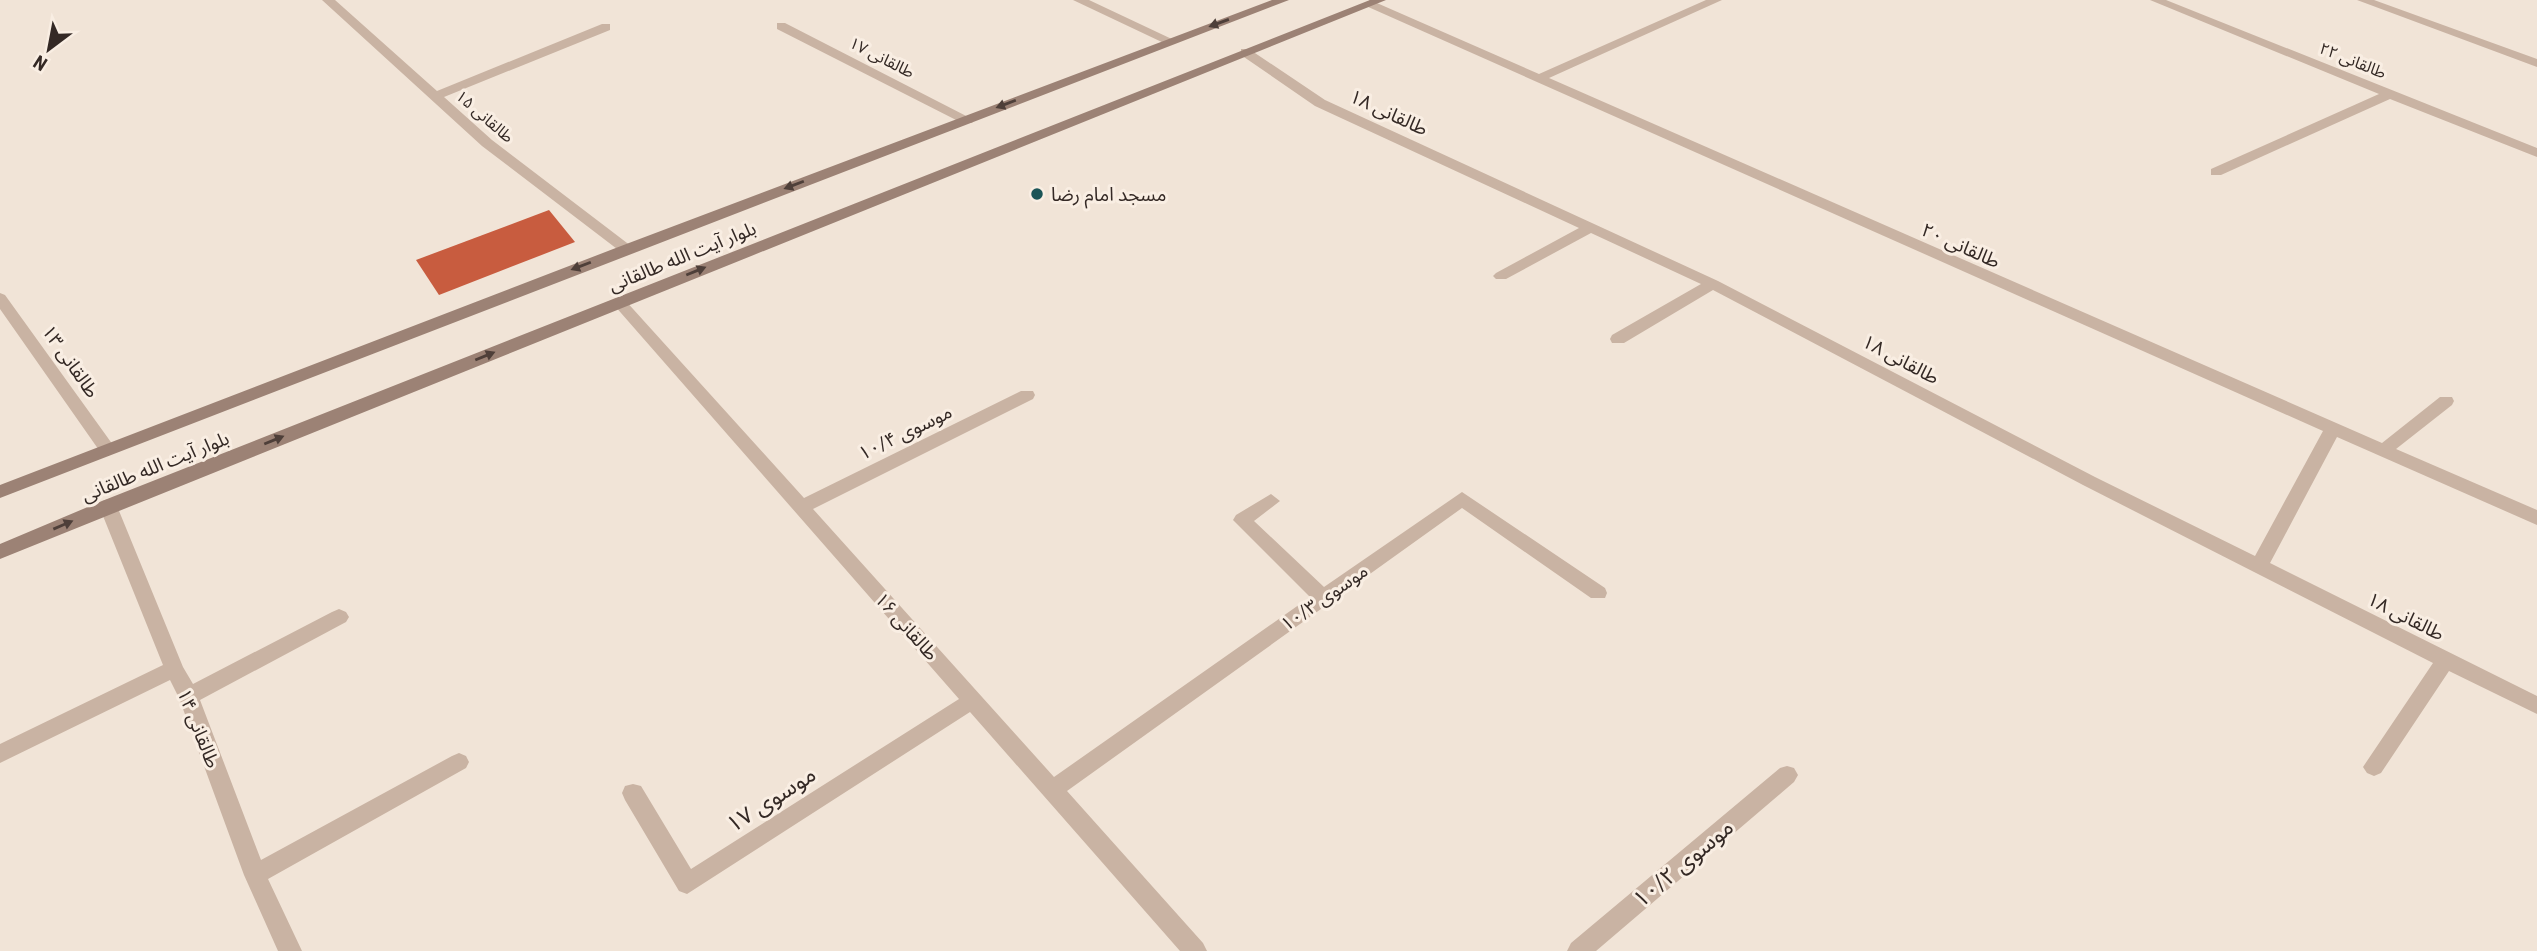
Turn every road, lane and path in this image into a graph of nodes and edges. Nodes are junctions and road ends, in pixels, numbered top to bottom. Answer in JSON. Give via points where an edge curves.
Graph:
{"nodes":[{"id":1,"x":329,"y":0,"type":"edge"},
{"id":2,"x":1079,"y":0,"type":"edge"},
{"id":3,"x":1283,"y":0,"type":"edge"},
{"id":4,"x":1716,"y":0,"type":"edge"},
{"id":5,"x":2156,"y":0,"type":"edge"},
{"id":6,"x":2363,"y":0,"type":"edge"},
{"id":7,"x":1375,"y":2,"type":"edge"},
{"id":8,"x":781,"y":26,"type":"dead end"},
{"id":9,"x":606,"y":27,"type":"dead end"},
{"id":10,"x":1170,"y":41,"type":"junction"},
{"id":11,"x":1245,"y":52,"type":"junction"},
{"id":12,"x":2537,"y":63,"type":"edge"},
{"id":13,"x":1537,"y":79,"type":"junction"},
{"id":14,"x":2390,"y":94,"type":"junction"},
{"id":15,"x":436,"y":96,"type":"junction"},
{"id":16,"x":967,"y":120,"type":"junction"},
{"id":17,"x":2537,"y":153,"type":"edge"},
{"id":18,"x":2216,"y":172,"type":"dead end"},
{"id":19,"x":1590,"y":228,"type":"junction"},
{"id":20,"x":626,"y":249,"type":"junction"},
{"id":21,"x":1501,"y":276,"type":"dead end"},
{"id":22,"x":1713,"y":284,"type":"junction"},
{"id":23,"x":0,"y":298,"type":"edge"},
{"id":24,"x":619,"y":302,"type":"junction"},
{"id":25,"x":1618,"y":339,"type":"dead end"},
{"id":26,"x":1027,"y":395,"type":"dead end"},
{"id":27,"x":2446,"y":401,"type":"dead end"},
{"id":28,"x":2332,"y":430,"type":"junction"},
{"id":29,"x":107,"y":449,"type":"junction"},
{"id":30,"x":2385,"y":449,"type":"junction"},
{"id":31,"x":0,"y":492,"type":"edge"},
{"id":32,"x":1271,"y":501,"type":"dead end"},
{"id":33,"x":108,"y":506,"type":"junction"},
{"id":34,"x":801,"y":507,"type":"junction"},
{"id":35,"x":2537,"y":518,"type":"edge"},
{"id":36,"x":0,"y":552,"type":"edge"},
{"id":37,"x":2259,"y":566,"type":"junction"},
{"id":38,"x":1598,"y":593,"type":"dead end"},
{"id":39,"x":1323,"y":598,"type":"junction"},
{"id":40,"x":339,"y":617,"type":"dead end"},
{"id":41,"x":2446,"y":660,"type":"junction"},
{"id":42,"x":174,"y":669,"type":"junction"},
{"id":43,"x":189,"y":696,"type":"junction"},
{"id":44,"x":972,"y":700,"type":"junction"},
{"id":45,"x":2537,"y":706,"type":"edge"},
{"id":46,"x":0,"y":754,"type":"edge"},
{"id":47,"x":458,"y":761,"type":"dead end"},
{"id":48,"x":2374,"y":767,"type":"dead end"},
{"id":49,"x":1787,"y":775,"type":"dead end"},
{"id":50,"x":1052,"y":790,"type":"junction"},
{"id":51,"x":633,"y":793,"type":"dead end"},
{"id":52,"x":255,"y":876,"type":"junction"},
{"id":53,"x":290,"y":951,"type":"edge"},
{"id":54,"x":1195,"y":951,"type":"edge"},
{"id":55,"x":1579,"y":951,"type":"edge"}],
"edges":[{"from":1,"to":15,"type":"street","name":"طالقانی ۱۵"},
{"from":2,"to":10,"type":"street"},
{"from":3,"to":10,"type":"main road","name":"بلوار آیت الله طالقانی","one_way":true},
{"from":4,"to":13,"type":"street"},
{"from":5,"to":14,"type":"street","name":"طالقانی ۲۲"},
{"from":6,"to":12,"type":"street"},
{"from":7,"to":11,"type":"main road","name":"بلوار آیت الله طالقانی"},
{"from":7,"to":13,"type":"street","name":"طالقانی ۲۰"},
{"from":8,"to":16,"type":"street","name":"طالقانی ۱۷"},
{"from":9,"to":15,"type":"street"},
{"from":10,"to":16,"type":"main road","name":"بلوار آیت الله طالقانی","one_way":true},
{"from":11,"to":19,"type":"street","name":"طالقانی ۱۸","via":[[1320,103]]},
{"from":24,"to":11,"type":"main road","name":"بلوار آیت الله طالقانی","one_way":true},
{"from":13,"to":28,"type":"street","name":"طالقانی ۲۰"},
{"from":14,"to":17,"type":"street","name":"طالقانی ۲۲"},
{"from":14,"to":18,"type":"street"},
{"from":15,"to":20,"type":"street","name":"طالقانی ۱۵","via":[[487,143]]},
{"from":16,"to":20,"type":"main road","name":"بلوار آیت الله طالقانی","one_way":true},
{"from":19,"to":21,"type":"street"},
{"from":19,"to":22,"type":"street","name":"طالقانی ۱۸"},
{"from":20,"to":29,"type":"main road","name":"بلوار آیت الله طالقانی","one_way":true},
{"from":22,"to":25,"type":"street"},
{"from":22,"to":37,"type":"street","name":"طالقانی ۱۸"},
{"from":23,"to":29,"type":"street","name":"طالقانی ۱۳"},
{"from":33,"to":24,"type":"main road","name":"بلوار آیت الله طالقانی","one_way":true},
{"from":24,"to":34,"type":"street","name":"طالقانی ۱۶"},
{"from":26,"to":34,"type":"street","name":"موسوی ۱۰/۴"},
{"from":27,"to":30,"type":"street"},
{"from":28,"to":30,"type":"street","name":"طالقانی ۲۰"},
{"from":28,"to":37,"type":"street"},
{"from":29,"to":31,"type":"main road","name":"بلوار آیت الله طالقانی"},
{"from":30,"to":35,"type":"street","name":"طالقانی ۲۰"},
{"from":32,"to":39,"type":"street","via":[[1242,520]]},
{"from":36,"to":33,"type":"main road","name":"بلوار آیت الله طالقانی","one_way":true},
{"from":33,"to":42,"type":"street","name":"طالقانی ۱۴"},
{"from":34,"to":44,"type":"street","name":"طالقانی ۱۶"},
{"from":37,"to":41,"type":"street","name":"طالقانی ۱۸"},
{"from":38,"to":39,"type":"street","name":"موسوی ۱۰/۳","via":[[1462,499]]},
{"from":39,"to":50,"type":"street","name":"موسوی ۱۰/۳"},
{"from":40,"to":43,"type":"street"},
{"from":41,"to":45,"type":"street","name":"طالقانی ۱۸"},
{"from":41,"to":48,"type":"street"},
{"from":42,"to":43,"type":"street","name":"طالقانی ۱۴"},
{"from":42,"to":46,"type":"street"},
{"from":43,"to":52,"type":"street","name":"طالقانی ۱۴"},
{"from":44,"to":50,"type":"street","name":"طالقانی ۱۶"},
{"from":44,"to":51,"type":"street","name":"موسوی ۱۷","via":[[687,884]]},
{"from":47,"to":52,"type":"street"},
{"from":49,"to":55,"type":"street","name":"موسوی ۱۰/۲"},
{"from":50,"to":54,"type":"street","name":"طالقانی ۱۶"},
{"from":52,"to":53,"type":"street","name":"طالقانی ۱۴"}]}
